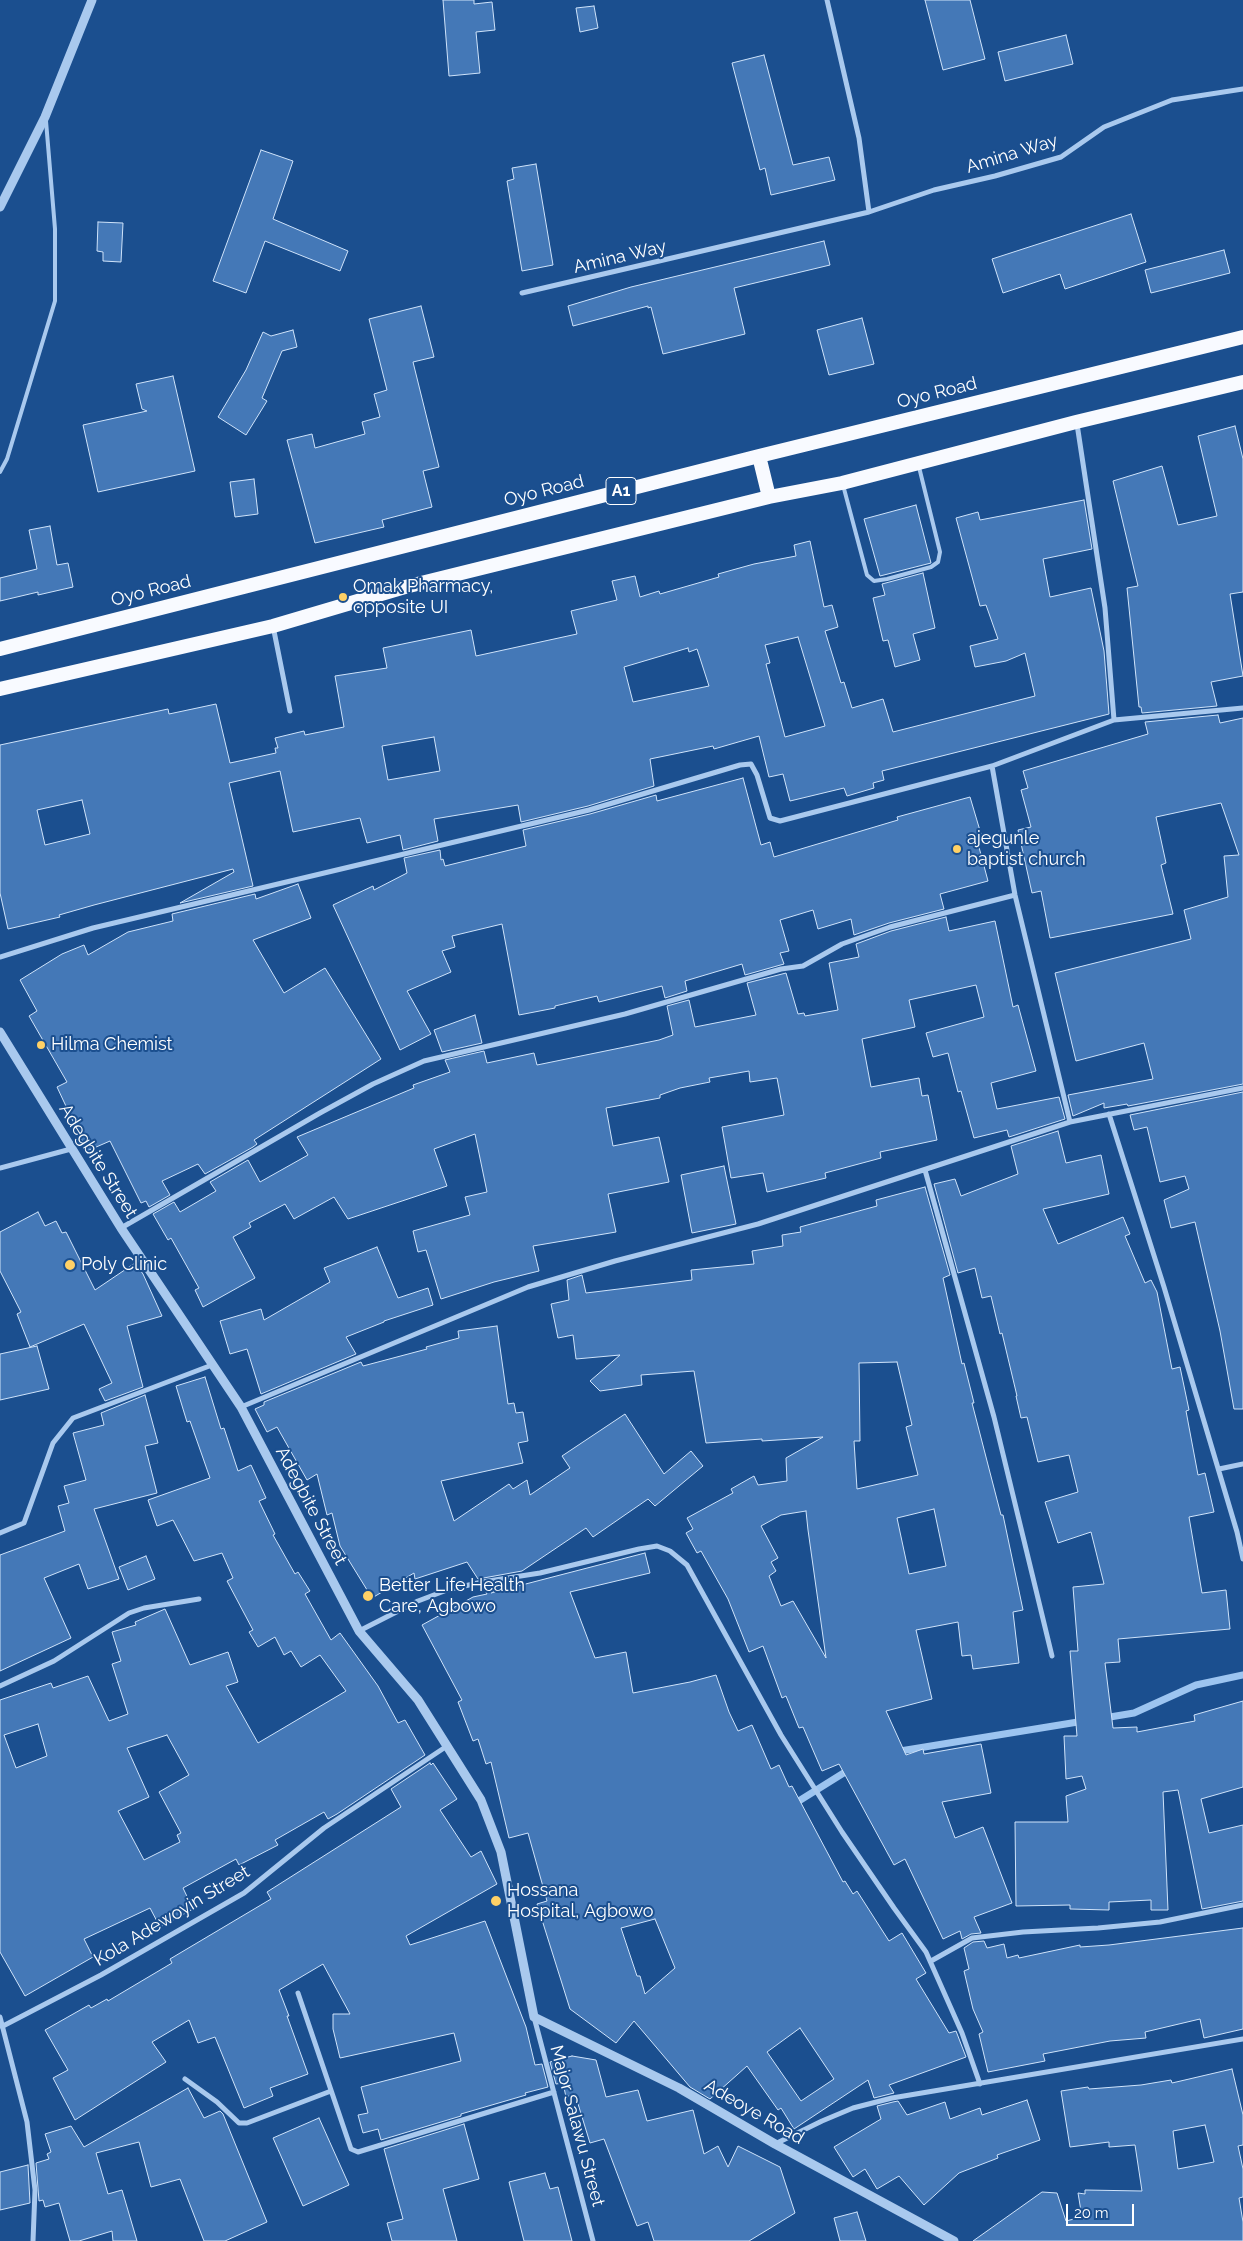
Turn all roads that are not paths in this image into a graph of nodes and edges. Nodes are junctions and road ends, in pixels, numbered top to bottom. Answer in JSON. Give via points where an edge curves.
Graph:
{"nodes":[{"id":1,"x":92,"y":0,"type":"edge"},
{"id":2,"x":827,"y":0,"type":"edge"},
{"id":3,"x":1243,"y":89,"type":"edge"},
{"id":4,"x":45,"y":117,"type":"junction"},
{"id":5,"x":0,"y":207,"type":"edge"},
{"id":6,"x":869,"y":212,"type":"junction"},
{"id":7,"x":522,"y":293,"type":"dead end"},
{"id":8,"x":1243,"y":337,"type":"edge"},
{"id":9,"x":1243,"y":382,"type":"edge"},
{"id":10,"x":1076,"y":422,"type":"junction"},
{"id":11,"x":759,"y":456,"type":"junction"},
{"id":12,"x":918,"y":464,"type":"junction"},
{"id":13,"x":0,"y":472,"type":"edge"},
{"id":14,"x":842,"y":483,"type":"junction"},
{"id":15,"x":769,"y":498,"type":"junction"},
{"id":16,"x":273,"y":626,"type":"junction"},
{"id":17,"x":0,"y":649,"type":"edge"},
{"id":18,"x":0,"y":688,"type":"edge"},
{"id":19,"x":1243,"y":708,"type":"edge"},
{"id":20,"x":290,"y":711,"type":"dead end"},
{"id":21,"x":1114,"y":720,"type":"junction"},
{"id":22,"x":992,"y":766,"type":"junction"},
{"id":23,"x":1015,"y":895,"type":"junction"},
{"id":24,"x":0,"y":957,"type":"edge"},
{"id":25,"x":0,"y":1032,"type":"edge"},
{"id":26,"x":1243,"y":1088,"type":"edge"},
{"id":27,"x":1109,"y":1114,"type":"junction"},
{"id":28,"x":1070,"y":1122,"type":"junction"},
{"id":29,"x":72,"y":1149,"type":"junction"},
{"id":30,"x":0,"y":1168,"type":"edge"},
{"id":31,"x":925,"y":1170,"type":"junction"},
{"id":32,"x":121,"y":1228,"type":"junction"},
{"id":33,"x":212,"y":1365,"type":"junction"},
{"id":34,"x":241,"y":1407,"type":"junction"},
{"id":35,"x":1243,"y":1464,"type":"edge"},
{"id":36,"x":1219,"y":1469,"type":"junction"},
{"id":37,"x":0,"y":1533,"type":"edge"},
{"id":38,"x":1243,"y":1559,"type":"edge"},
{"id":39,"x":199,"y":1598,"type":"dead end"},
{"id":40,"x":359,"y":1631,"type":"junction"},
{"id":41,"x":1052,"y":1656,"type":"dead end"},
{"id":42,"x":0,"y":1686,"type":"edge"},
{"id":43,"x":448,"y":1746,"type":"junction"},
{"id":44,"x":1243,"y":1905,"type":"edge"},
{"id":45,"x":931,"y":1961,"type":"junction"},
{"id":46,"x":298,"y":1993,"type":"dead end"},
{"id":47,"x":0,"y":2017,"type":"edge"},
{"id":48,"x":534,"y":2017,"type":"junction"},
{"id":49,"x":2,"y":2026,"type":"edge"},
{"id":50,"x":1243,"y":2039,"type":"edge"},
{"id":51,"x":185,"y":2079,"type":"dead end"},
{"id":52,"x":980,"y":2084,"type":"junction"},
{"id":53,"x":331,"y":2091,"type":"junction"},
{"id":54,"x":554,"y":2092,"type":"junction"},
{"id":55,"x":775,"y":2144,"type":"junction"},
{"id":56,"x":33,"y":2241,"type":"edge"},
{"id":57,"x":593,"y":2241,"type":"edge"},
{"id":58,"x":954,"y":2241,"type":"edge"}],
"edges":[{"from":1,"to":4,"type":"street"},
{"from":2,"to":6,"type":"street","via":[[859,138]]},
{"from":3,"to":6,"type":"street","name":"Amina Way","via":[[1172,100],[1104,127],[1061,157],[934,190]]},
{"from":4,"to":5,"type":"street"},
{"from":4,"to":13,"type":"lane","via":[[55,229],[55,301],[7,459]]},
{"from":6,"to":7,"type":"street","name":"Amina Way"},
{"from":8,"to":11,"type":"highway","name":"Oyo Road","number":"A1"},
{"from":9,"to":10,"type":"highway","number":"A1"},
{"from":10,"to":12,"type":"highway","number":"A1"},
{"from":10,"to":21,"type":"street","via":[[1105,608]]},
{"from":11,"to":15,"type":"highway"},
{"from":11,"to":17,"type":"highway","name":"Oyo Road","number":"A1"},
{"from":12,"to":14,"type":"highway","number":"A1"},
{"from":12,"to":14,"type":"lane","via":[[940,552],[938,562],[886,579],[874,581],[867,575]]},
{"from":14,"to":15,"type":"highway","number":"A1"},
{"from":15,"to":16,"type":"highway","number":"A1","via":[[405,587]]},
{"from":16,"to":18,"type":"highway","number":"A1"},
{"from":16,"to":20,"type":"street"},
{"from":19,"to":21,"type":"street"},
{"from":21,"to":22,"type":"street"},
{"from":22,"to":23,"type":"street"},
{"from":22,"to":24,"type":"street","via":[[780,821],[770,818],[751,764],[740,765],[589,810],[93,928]]},
{"from":23,"to":28,"type":"street"},
{"from":23,"to":32,"type":"street","via":[[890,926],[842,944],[803,966],[625,1014],[424,1062],[373,1084],[320,1113]]},
{"from":25,"to":29,"type":"street","name":"Adegbite Street"},
{"from":26,"to":27,"type":"street"},
{"from":27,"to":28,"type":"street"},
{"from":27,"to":36,"type":"street"},
{"from":28,"to":31,"type":"street"},
{"from":29,"to":30,"type":"street"},
{"from":29,"to":32,"type":"street","name":"Adegbite Street"},
{"from":31,"to":34,"type":"street","via":[[758,1224],[528,1287]]},
{"from":31,"to":41,"type":"street","via":[[994,1417]]},
{"from":32,"to":33,"type":"street","name":"Adegbite Street"},
{"from":33,"to":34,"type":"street","name":"Adegbite Street"},
{"from":33,"to":37,"type":"street","via":[[73,1418],[53,1443],[24,1523]]},
{"from":34,"to":40,"type":"street","name":"Adegbite Street"},
{"from":35,"to":36,"type":"street"},
{"from":36,"to":38,"type":"street"},
{"from":39,"to":42,"type":"street","via":[[128,1613],[54,1661]]},
{"from":40,"to":43,"type":"street","name":"Adegbite Street","via":[[418,1700]]},
{"from":40,"to":45,"type":"street","via":[[447,1590],[540,1573],[639,1549],[657,1546],[670,1551],[687,1565],[781,1735],[842,1832]]},
{"from":43,"to":48,"type":"street","name":"Adegbite Street","via":[[480,1800],[501,1852]]},
{"from":43,"to":49,"type":"street","name":"Kola Adewoyin Street","via":[[324,1828],[244,1893],[101,1975]]},
{"from":44,"to":45,"type":"street","via":[[1160,1922],[972,1938]]},
{"from":45,"to":52,"type":"street"},
{"from":46,"to":53,"type":"street"},
{"from":47,"to":49,"type":"street"},
{"from":48,"to":54,"type":"street","name":"Major Salawu Street"},
{"from":48,"to":55,"type":"street","name":"Adeoye Road","via":[[679,2088]]},
{"from":49,"to":56,"type":"street","via":[[27,2122],[35,2190]]},
{"from":50,"to":52,"type":"street"},
{"from":51,"to":53,"type":"street","via":[[239,2123],[247,2124]]},
{"from":52,"to":55,"type":"street","via":[[892,2098],[853,2108]]},
{"from":53,"to":54,"type":"street","via":[[351,2149],[358,2152]]},
{"from":54,"to":57,"type":"street","name":"Major Salawu Street"},
{"from":55,"to":58,"type":"street","name":"Adeoye Road"}]}
